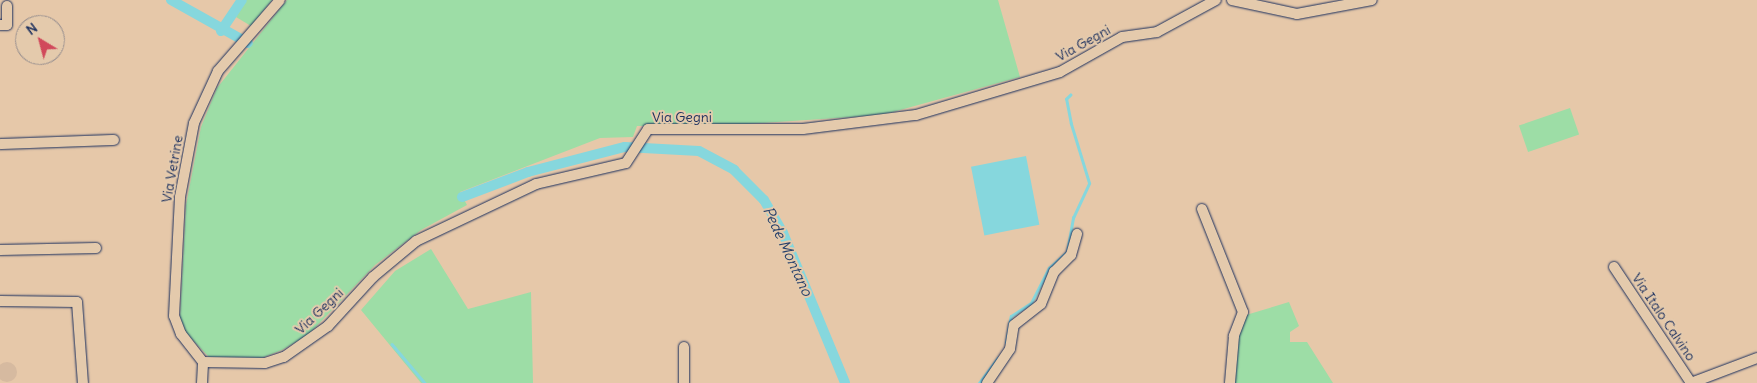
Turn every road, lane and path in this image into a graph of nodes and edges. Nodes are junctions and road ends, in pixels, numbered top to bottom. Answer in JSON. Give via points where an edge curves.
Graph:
{"nodes":[{"id":1,"x":280,"y":0,"type":"edge"},
{"id":2,"x":1216,"y":0,"type":"edge"},
{"id":3,"x":1232,"y":0,"type":"edge"},
{"id":4,"x":1372,"y":0,"type":"edge"},
{"id":5,"x":6,"y":6,"type":"dead end"},
{"id":6,"x":0,"y":25,"type":"edge"},
{"id":7,"x":114,"y":140,"type":"dead end"},
{"id":8,"x":0,"y":144,"type":"edge"},
{"id":9,"x":1202,"y":209,"type":"dead end"},
{"id":10,"x":1076,"y":234,"type":"dead end"},
{"id":11,"x":96,"y":248,"type":"dead end"},
{"id":12,"x":0,"y":250,"type":"edge"},
{"id":13,"x":1614,"y":267,"type":"dead end"},
{"id":14,"x":0,"y":301,"type":"edge"},
{"id":15,"x":684,"y":346,"type":"dead end"},
{"id":16,"x":1757,"y":358,"type":"edge"},
{"id":17,"x":203,"y":362,"type":"junction"},
{"id":18,"x":83,"y":383,"type":"edge"},
{"id":19,"x":202,"y":383,"type":"edge"},
{"id":20,"x":684,"y":383,"type":"edge"},
{"id":21,"x":987,"y":383,"type":"edge"},
{"id":22,"x":1230,"y":383,"type":"edge"},
{"id":23,"x":1691,"y":383,"type":"edge"}],
"edges":[{"from":1,"to":17,"type":"street","name":"Via Vetrine","via":[[218,71],[194,124],[180,197],[174,316],[181,334]]},
{"from":2,"to":17,"type":"street","name":"Via Gegni","via":[[1157,32],[1122,36],[1060,72],[916,114],[803,129],[642,132],[634,156],[626,163],[536,184],[416,241],[373,278],[328,326],[284,357],[265,363]]},
{"from":3,"to":4,"type":"street","via":[[1297,14]]},
{"from":5,"to":6,"type":"street","via":[[6,25]]},
{"from":7,"to":8,"type":"street"},
{"from":9,"to":22,"type":"street","via":[[1243,312],[1234,336]]},
{"from":10,"to":21,"type":"street","via":[[1071,255],[1054,272],[1041,304],[1014,325],[1010,349]]},
{"from":11,"to":12,"type":"street"},
{"from":13,"to":23,"type":"street","name":"Via Italo Calvino"},
{"from":14,"to":18,"type":"street","via":[[77,302]]},
{"from":15,"to":20,"type":"street"},
{"from":16,"to":23,"type":"street"},
{"from":17,"to":19,"type":"street"}]}
